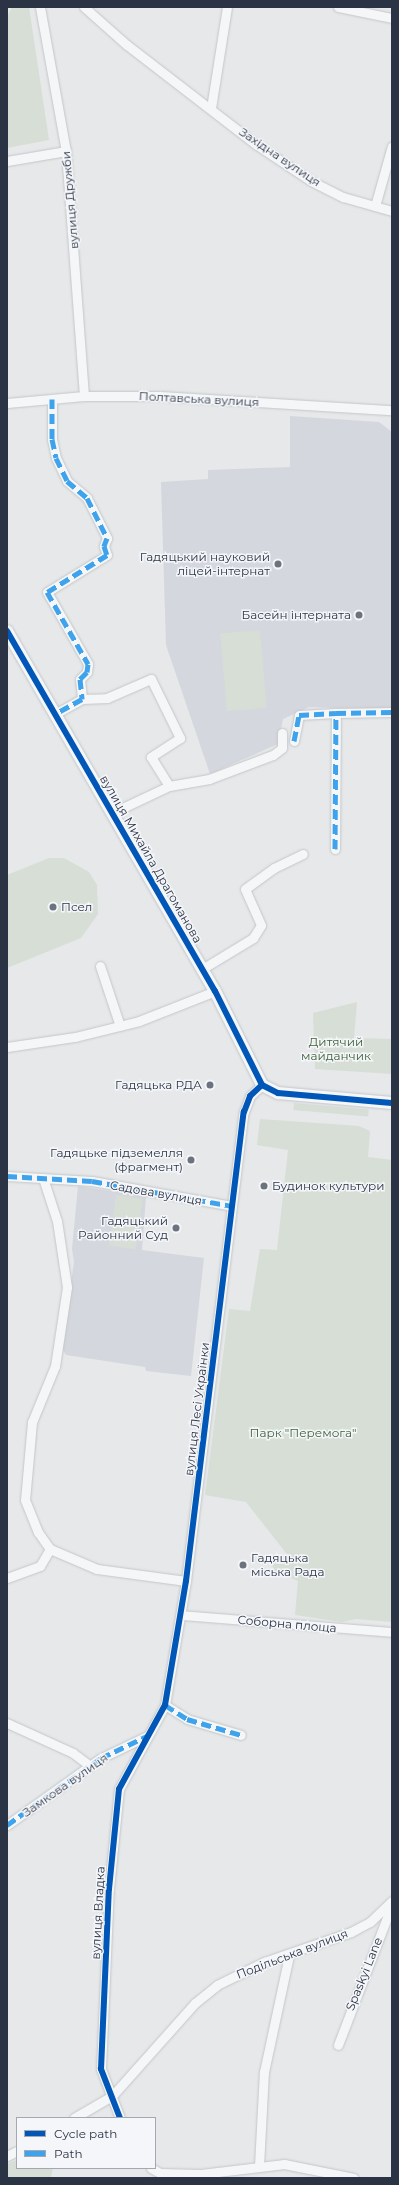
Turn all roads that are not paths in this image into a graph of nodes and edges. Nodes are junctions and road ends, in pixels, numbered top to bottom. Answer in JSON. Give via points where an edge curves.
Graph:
{"nodes":[{"id":1,"x":40,"y":7,"type":"edge"},
{"id":2,"x":84,"y":7,"type":"edge"},
{"id":3,"x":227,"y":7,"type":"edge"},
{"id":4,"x":338,"y":7,"type":"edge"},
{"id":5,"x":392,"y":18,"type":"edge"},
{"id":6,"x":211,"y":108,"type":"junction"},
{"id":7,"x":392,"y":146,"type":"edge"},
{"id":8,"x":66,"y":151,"type":"junction"},
{"id":9,"x":7,"y":161,"type":"edge"},
{"id":10,"x":375,"y":206,"type":"junction"},
{"id":11,"x":392,"y":211,"type":"edge"},
{"id":12,"x":84,"y":396,"type":"junction"},
{"id":13,"x":52,"y":399,"type":"junction"},
{"id":14,"x":7,"y":403,"type":"edge"},
{"id":15,"x":392,"y":410,"type":"edge"},
{"id":16,"x":7,"y":631,"type":"edge"},
{"id":17,"x":82,"y":699,"type":"junction"},
{"id":18,"x":392,"y":712,"type":"edge"},
{"id":19,"x":336,"y":713,"type":"junction"},
{"id":20,"x":55,"y":714,"type":"junction"},
{"id":21,"x":282,"y":733,"type":"dead end"},
{"id":22,"x":294,"y":741,"type":"dead end"},
{"id":23,"x":169,"y":786,"type":"junction"},
{"id":24,"x":112,"y":813,"type":"junction"},
{"id":25,"x":335,"y":849,"type":"dead end"},
{"id":26,"x":303,"y":854,"type":"dead end"},
{"id":27,"x":100,"y":966,"type":"dead end"},
{"id":28,"x":202,"y":969,"type":"junction"},
{"id":29,"x":215,"y":991,"type":"junction"},
{"id":30,"x":120,"y":1026,"type":"junction"},
{"id":31,"x":7,"y":1047,"type":"edge"},
{"id":32,"x":262,"y":1085,"type":"junction"},
{"id":33,"x":392,"y":1103,"type":"edge"},
{"id":34,"x":7,"y":1176,"type":"edge"},
{"id":35,"x":44,"y":1178,"type":"junction"},
{"id":36,"x":232,"y":1206,"type":"junction"},
{"id":37,"x":50,"y":1549,"type":"junction"},
{"id":38,"x":7,"y":1578,"type":"edge"},
{"id":39,"x":186,"y":1581,"type":"junction"},
{"id":40,"x":181,"y":1615,"type":"junction"},
{"id":41,"x":392,"y":1632,"type":"edge"},
{"id":42,"x":165,"y":1705,"type":"junction"},
{"id":43,"x":7,"y":1723,"type":"edge"},
{"id":44,"x":241,"y":1735,"type":"dead end"},
{"id":45,"x":147,"y":1736,"type":"junction"},
{"id":46,"x":90,"y":1765,"type":"junction"},
{"id":47,"x":7,"y":1825,"type":"edge"},
{"id":48,"x":392,"y":1902,"type":"edge"},
{"id":49,"x":289,"y":1955,"type":"junction"},
{"id":50,"x":338,"y":2045,"type":"dead end"},
{"id":51,"x":112,"y":2096,"type":"junction"},
{"id":52,"x":76,"y":2117,"type":"edge"},
{"id":53,"x":120,"y":2117,"type":"edge"},
{"id":54,"x":16,"y":2152,"type":"edge"},
{"id":55,"x":7,"y":2156,"type":"edge"},
{"id":56,"x":259,"y":2166,"type":"junction"},
{"id":57,"x":153,"y":2169,"type":"edge"},
{"id":58,"x":354,"y":2178,"type":"edge"}],
"edges":[{"from":1,"to":8,"type":"street","name":"вулиця Дружби"},
{"from":2,"to":6,"type":"street","name":"Західна вулиця","via":[[127,45]]},
{"from":3,"to":6,"type":"street"},
{"from":4,"to":5,"type":"street"},
{"from":6,"to":10,"type":"street","name":"Західна вулиця","via":[[311,181],[343,197]]},
{"from":7,"to":10,"type":"street"},
{"from":8,"to":9,"type":"street"},
{"from":8,"to":12,"type":"street","name":"вулиця Дружби"},
{"from":10,"to":11,"type":"street","name":"Західна вулиця"},
{"from":12,"to":13,"type":"street","name":"Полтавська вулиця"},
{"from":12,"to":15,"type":"street","name":"Полтавська вулиця","via":[[160,396]]},
{"from":13,"to":14,"type":"street","name":"Полтавська вулиця"},
{"from":13,"to":17,"type":"street","via":[[52,439],[56,458],[67,481],[87,498],[107,538],[104,546],[107,555],[47,592],[88,664],[88,672],[80,678]]},
{"from":16,"to":20,"type":"street","name":"вулиця Михайла Драгоманова"},
{"from":17,"to":20,"type":"street"},
{"from":17,"to":23,"type":"street","via":[[107,698],[151,679],[180,738],[151,757]]},
{"from":18,"to":19,"type":"street"},
{"from":19,"to":22,"type":"street","via":[[299,715]]},
{"from":19,"to":25,"type":"street"},
{"from":20,"to":24,"type":"street","name":"вулиця Михайла Драгоманова"},
{"from":21,"to":23,"type":"street","via":[[282,748],[273,755],[209,779]]},
{"from":23,"to":24,"type":"street"},
{"from":24,"to":28,"type":"street","name":"вулиця Михайла Драгоманова"},
{"from":26,"to":28,"type":"street","via":[[274,868],[245,889],[261,925],[253,938]]},
{"from":27,"to":30,"type":"street"},
{"from":28,"to":29,"type":"street","name":"вулиця Михайла Драгоманова"},
{"from":29,"to":30,"type":"street"},
{"from":29,"to":32,"type":"street","name":"вулиця Михайла Драгоманова"},
{"from":30,"to":31,"type":"street"},
{"from":32,"to":33,"type":"street","via":[[278,1093]]},
{"from":32,"to":36,"type":"street","name":"вулиця Лесі Українки","via":[[250,1096],[244,1112]]},
{"from":34,"to":35,"type":"street","name":"Садова вулиця"},
{"from":35,"to":36,"type":"street","name":"Садова вулиця","via":[[92,1181]]},
{"from":35,"to":37,"type":"street","via":[[57,1221],[67,1287],[55,1366],[32,1422],[25,1500]]},
{"from":36,"to":39,"type":"street","name":"вулиця Лесі Українки"},
{"from":37,"to":38,"type":"street","via":[[40,1566]]},
{"from":37,"to":39,"type":"street","via":[[97,1569]]},
{"from":39,"to":40,"type":"street","name":"вулиця Лесі Українки"},
{"from":40,"to":41,"type":"street","name":"Соборна площа"},
{"from":40,"to":42,"type":"street","name":"вулиця Лесі Українки"},
{"from":42,"to":44,"type":"street","via":[[187,1719]]},
{"from":42,"to":45,"type":"street","name":"вулиця Лесі Українки"},
{"from":43,"to":46,"type":"street","via":[[73,1753]]},
{"from":45,"to":46,"type":"street","name":"Замкова вулиця"},
{"from":45,"to":51,"type":"street","name":"вулиця Владка","via":[[119,1789],[110,1882],[101,2069]]},
{"from":46,"to":47,"type":"street","name":"Замкова вулиця"},
{"from":48,"to":49,"type":"street","name":"Подільська вулиця","via":[[370,1922]]},
{"from":48,"to":50,"type":"street","name":"Spaskyi Lane"},
{"from":49,"to":51,"type":"street","name":"Подільська вулиця","via":[[218,1984],[195,2003]]},
{"from":49,"to":56,"type":"street","via":[[264,2072]]},
{"from":51,"to":52,"type":"street","name":"Подільська вулиця"},
{"from":51,"to":53,"type":"street","name":"вулиця Владка"},
{"from":54,"to":55,"type":"street"},
{"from":56,"to":57,"type":"street","via":[[201,2174],[160,2172]]},
{"from":56,"to":58,"type":"street","via":[[303,2166]]}]}
